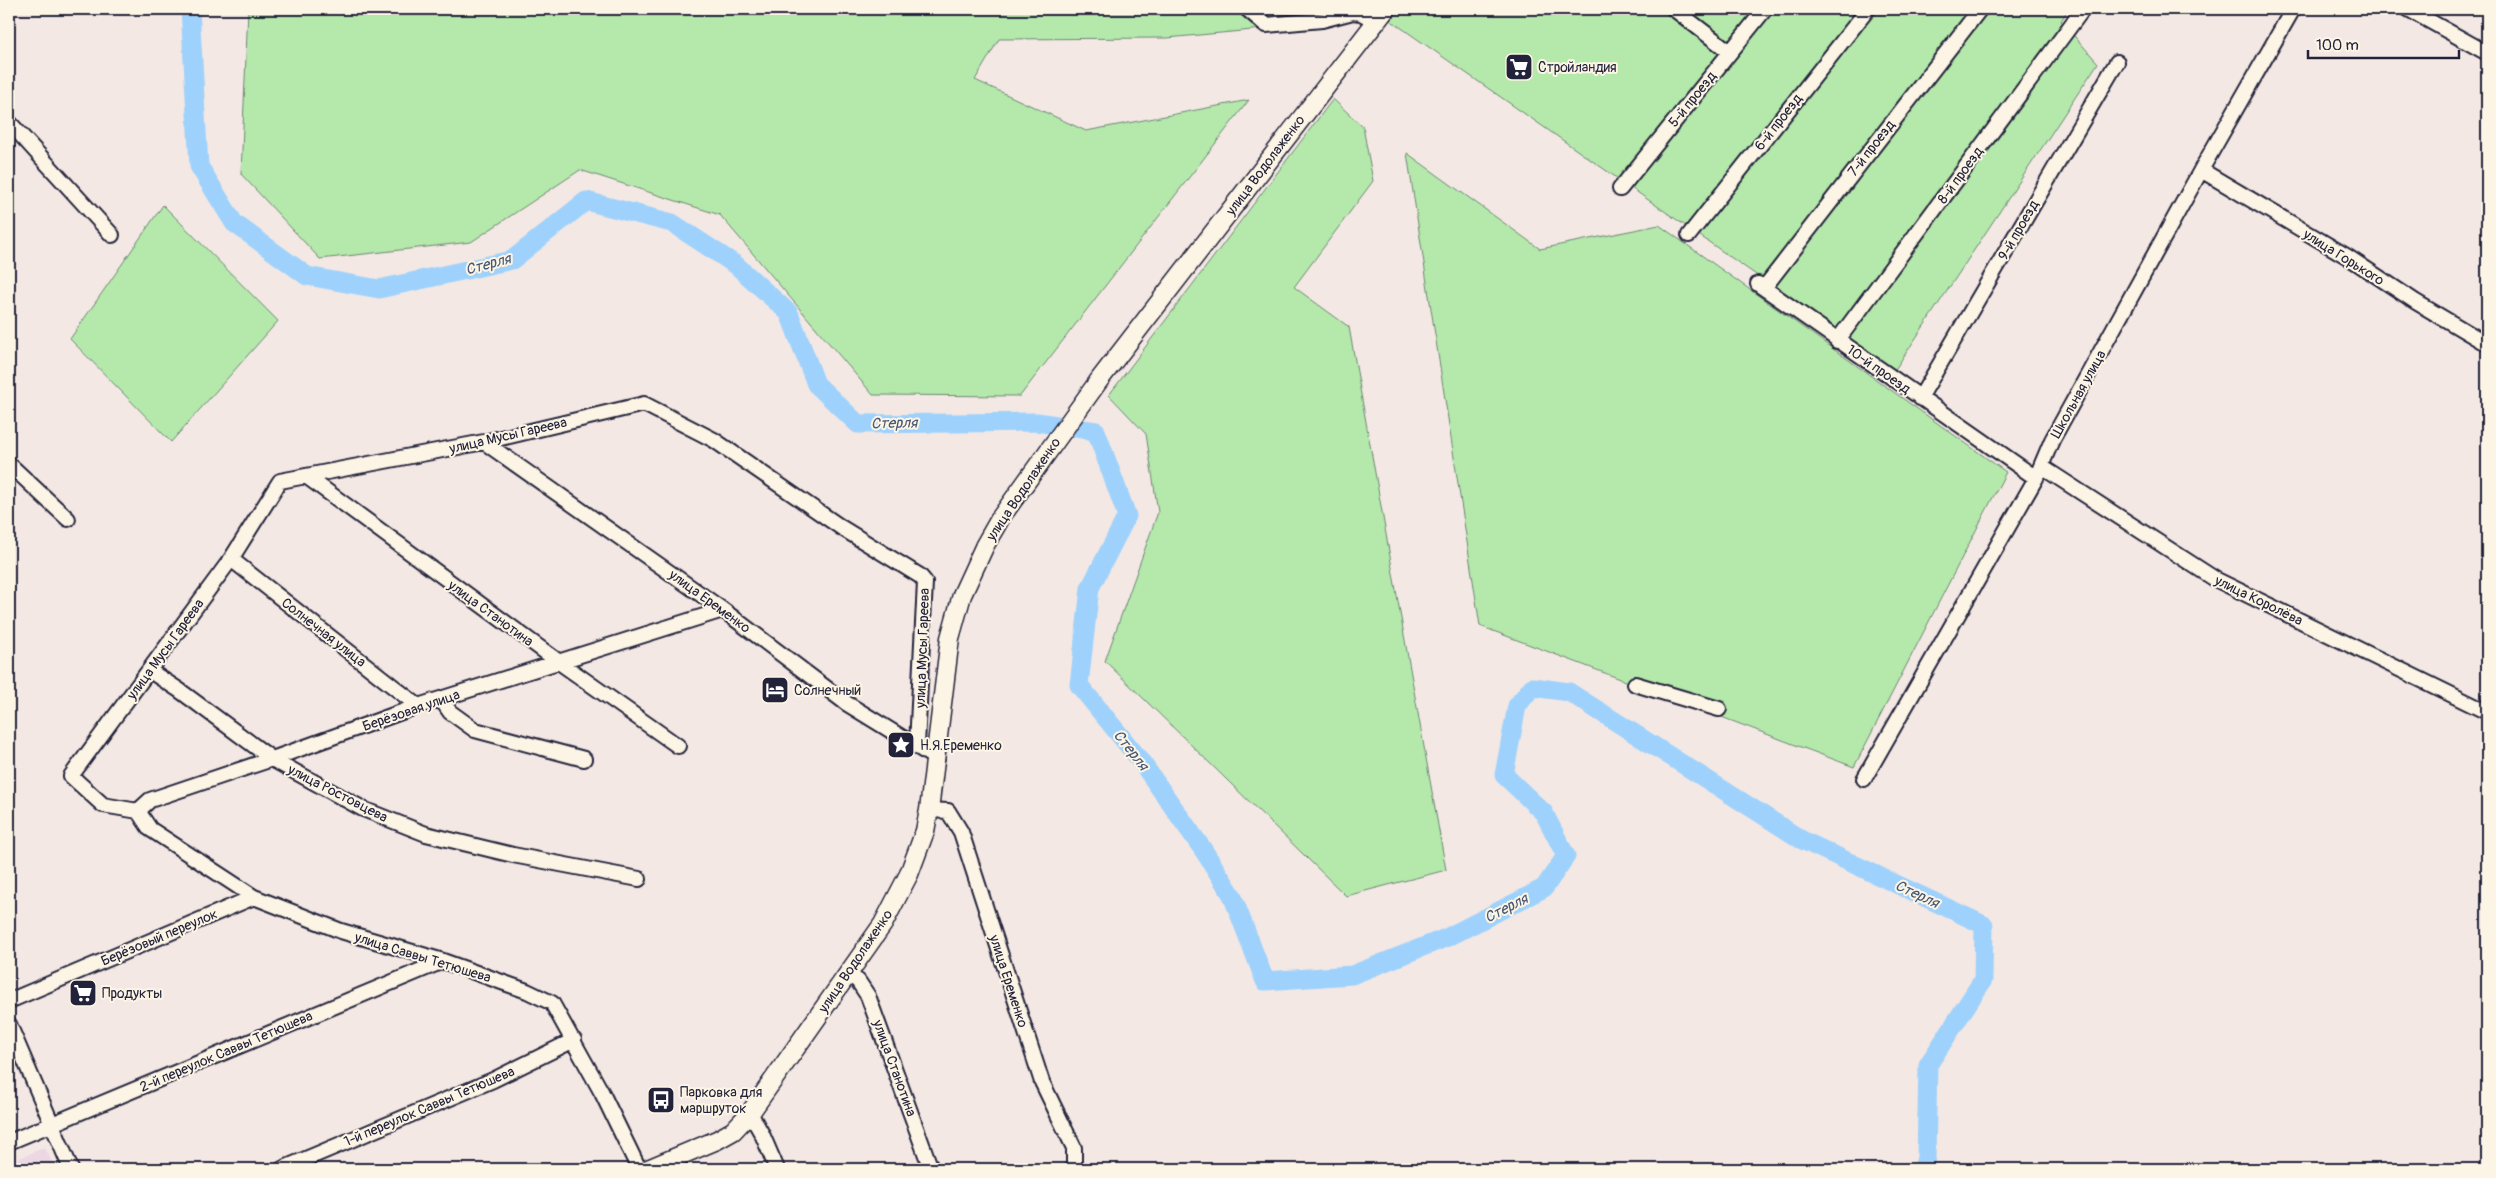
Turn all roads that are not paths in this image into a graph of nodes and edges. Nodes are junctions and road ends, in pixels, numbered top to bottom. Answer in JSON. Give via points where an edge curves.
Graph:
{"nodes":[{"id":1,"x":1247,"y":9,"type":"edge"},
{"id":2,"x":1674,"y":9,"type":"edge"},
{"id":3,"x":1765,"y":9,"type":"edge"},
{"id":4,"x":1868,"y":9,"type":"edge"},
{"id":5,"x":1980,"y":9,"type":"edge"},
{"id":6,"x":2082,"y":9,"type":"edge"},
{"id":7,"x":2293,"y":9,"type":"edge"},
{"id":8,"x":2408,"y":9,"type":"edge"},
{"id":9,"x":1380,"y":15,"type":"edge"},
{"id":10,"x":1730,"y":52,"type":"junction"},
{"id":11,"x":2487,"y":53,"type":"edge"},
{"id":12,"x":2117,"y":62,"type":"dead end"},
{"id":13,"x":9,"y":122,"type":"edge"},
{"id":14,"x":2201,"y":170,"type":"junction"},
{"id":15,"x":1620,"y":189,"type":"dead end"},
{"id":16,"x":112,"y":235,"type":"dead end"},
{"id":17,"x":1689,"y":235,"type":"dead end"},
{"id":18,"x":1761,"y":286,"type":"joint"},
{"id":19,"x":1837,"y":341,"type":"junction"},
{"id":20,"x":2487,"y":344,"type":"edge"},
{"id":21,"x":1920,"y":398,"type":"junction"},
{"id":22,"x":484,"y":442,"type":"junction"},
{"id":23,"x":9,"y":464,"type":"edge"},
{"id":24,"x":2039,"y":472,"type":"junction"},
{"id":25,"x":306,"y":476,"type":"junction"},
{"id":26,"x":68,"y":518,"type":"dead end"},
{"id":27,"x":231,"y":559,"type":"junction"},
{"id":28,"x":723,"y":610,"type":"junction"},
{"id":29,"x":558,"y":662,"type":"junction"},
{"id":30,"x":150,"y":671,"type":"junction"},
{"id":31,"x":1635,"y":684,"type":"dead end"},
{"id":32,"x":441,"y":699,"type":"junction"},
{"id":33,"x":418,"y":706,"type":"junction"},
{"id":34,"x":1719,"y":709,"type":"dead end"},
{"id":35,"x":2487,"y":712,"type":"edge"},
{"id":36,"x":917,"y":745,"type":"junction"},
{"id":37,"x":678,"y":746,"type":"dead end"},
{"id":38,"x":272,"y":759,"type":"junction"},
{"id":39,"x":584,"y":759,"type":"dead end"},
{"id":40,"x":937,"y":759,"type":"junction"},
{"id":41,"x":1864,"y":779,"type":"dead end"},
{"id":42,"x":138,"y":810,"type":"junction"},
{"id":43,"x":929,"y":810,"type":"junction"},
{"id":44,"x":639,"y":879,"type":"dead end"},
{"id":45,"x":254,"y":897,"type":"junction"},
{"id":46,"x":443,"y":961,"type":"junction"},
{"id":47,"x":848,"y":974,"type":"junction"},
{"id":48,"x":9,"y":1001,"type":"edge"},
{"id":49,"x":9,"y":1024,"type":"edge"},
{"id":50,"x":574,"y":1040,"type":"junction"},
{"id":51,"x":750,"y":1113,"type":"junction"},
{"id":52,"x":51,"y":1124,"type":"junction"},
{"id":53,"x":9,"y":1142,"type":"edge"},
{"id":54,"x":71,"y":1169,"type":"edge"},
{"id":55,"x":282,"y":1169,"type":"edge"},
{"id":56,"x":639,"y":1169,"type":"edge"},
{"id":57,"x":648,"y":1169,"type":"edge"},
{"id":58,"x":777,"y":1169,"type":"edge"},
{"id":59,"x":931,"y":1169,"type":"edge"},
{"id":60,"x":1074,"y":1169,"type":"edge"}],
"edges":[{"from":1,"to":9,"type":"street","via":[[1266,25],[1322,20],[1353,12]]},
{"from":2,"to":10,"type":"street"},
{"from":3,"to":10,"type":"street","name":"5-й проезд"},
{"from":4,"to":17,"type":"street","name":"6-й проезд"},
{"from":5,"to":18,"type":"street","name":"7-й проезд"},
{"from":6,"to":19,"type":"street","name":"8-й проезд"},
{"from":7,"to":14,"type":"street","name":"Школьная улица"},
{"from":8,"to":11,"type":"street"},
{"from":9,"to":40,"type":"main road","name":"улица Водолаженко","via":[[1100,379],[985,545],[962,595],[950,638]]},
{"from":10,"to":15,"type":"street","name":"5-й проезд"},
{"from":12,"to":21,"type":"street","name":"9-й проезд"},
{"from":13,"to":16,"type":"street"},
{"from":14,"to":20,"type":"street","name":"улица Горького"},
{"from":14,"to":24,"type":"street","name":"Школьная улица","via":[[2052,440]]},
{"from":18,"to":19,"type":"street","name":"10-й проезд"},
{"from":19,"to":21,"type":"street","name":"10-й проезд"},
{"from":21,"to":24,"type":"street","name":"10-й проезд"},
{"from":22,"to":25,"type":"street","name":"улица Мусы Гареева"},
{"from":22,"to":28,"type":"street","name":"улица Еременко"},
{"from":22,"to":36,"type":"street","name":"улица Мусы Гареева","via":[[644,404],[714,440],[842,528],[920,576],[925,582]]},
{"from":23,"to":26,"type":"street"},
{"from":24,"to":35,"type":"street","name":"улица Королёва","via":[[2215,578]]},
{"from":24,"to":41,"type":"street","name":"Школьная улица"},
{"from":25,"to":27,"type":"street","name":"улица Мусы Гареева","via":[[280,481]]},
{"from":25,"to":29,"type":"street","name":"улица Станотина"},
{"from":27,"to":30,"type":"street","name":"улица Мусы Гареева"},
{"from":27,"to":33,"type":"street","name":"Солнечная улица"},
{"from":28,"to":29,"type":"street","name":"Берёзовая улица"},
{"from":28,"to":36,"type":"street","name":"улица Еременко","via":[[846,703]]},
{"from":29,"to":32,"type":"street","name":"Берёзовая улица"},
{"from":29,"to":37,"type":"street","name":"улица Станотина"},
{"from":30,"to":38,"type":"street","name":"улица Ростовцева"},
{"from":30,"to":42,"type":"street","name":"улица Мусы Гареева","via":[[71,776],[104,805]]},
{"from":31,"to":34,"type":"street"},
{"from":32,"to":33,"type":"street","name":"Берёзовая улица"},
{"from":32,"to":39,"type":"street","via":[[450,712],[475,730]]},
{"from":33,"to":38,"type":"street","name":"Берёзовая улица"},
{"from":36,"to":40,"type":"street","name":"улица Еременко"},
{"from":38,"to":42,"type":"street","name":"Берёзовая улица","via":[[150,800]]},
{"from":38,"to":44,"type":"street","name":"улица Ростовцева","via":[[363,809],[426,834],[513,855]]},
{"from":40,"to":43,"type":"main road","name":"улица Водолаженко"},
{"from":42,"to":45,"type":"street","name":"улица Саввы Тетюшева","via":[[150,829]]},
{"from":43,"to":47,"type":"main road","name":"улица Водолаженко","via":[[909,874],[883,924]]},
{"from":43,"to":60,"type":"street","name":"улица Еременко","via":[[948,811],[961,832],[1042,1082],[1074,1148]]},
{"from":45,"to":46,"type":"street","name":"улица Саввы Тетюшева","via":[[341,931]]},
{"from":45,"to":48,"type":"street","name":"Берёзовый переулок"},
{"from":46,"to":50,"type":"street","name":"улица Саввы Тетюшева","via":[[527,991],[552,1004]]},
{"from":46,"to":52,"type":"street","name":"2-й переулок Саввы Тетюшева"},
{"from":47,"to":51,"type":"main road","name":"улица Водолаженко"},
{"from":47,"to":59,"type":"street","name":"улица Станотина","via":[[858,981],[868,996]]},
{"from":49,"to":52,"type":"street"},
{"from":50,"to":55,"type":"street","name":"1-й переулок Саввы Тетюшева","via":[[493,1080]]},
{"from":50,"to":56,"type":"street","name":"улица Саввы Тетюшева"},
{"from":51,"to":57,"type":"main road","name":"улица Водолаженко","via":[[733,1131],[717,1140]]},
{"from":51,"to":58,"type":"street"},
{"from":52,"to":53,"type":"street","name":"2-й переулок Саввы Тетюшева"},
{"from":52,"to":54,"type":"street"}]}
